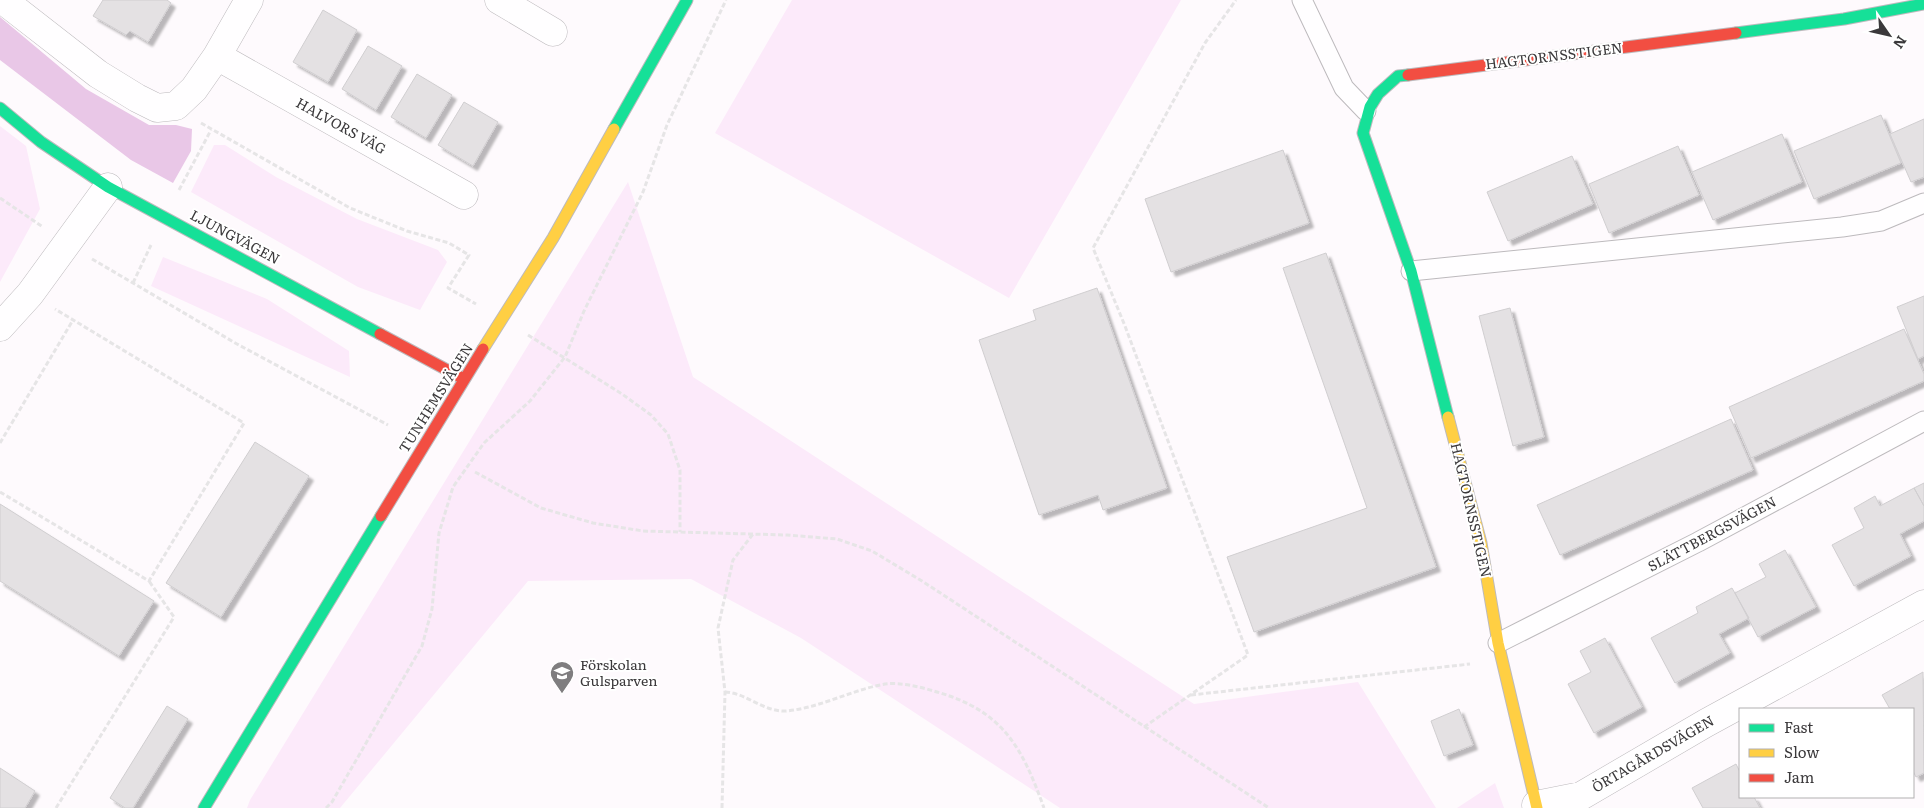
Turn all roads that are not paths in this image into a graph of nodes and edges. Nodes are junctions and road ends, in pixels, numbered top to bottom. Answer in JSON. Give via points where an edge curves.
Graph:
{"nodes":[{"id":1,"x":3,"y":0,"type":"edge"},
{"id":2,"x":248,"y":0,"type":"edge"},
{"id":3,"x":499,"y":0,"type":"edge"},
{"id":4,"x":687,"y":0,"type":"edge"},
{"id":5,"x":1302,"y":0,"type":"edge"},
{"id":6,"x":1924,"y":4,"type":"edge"},
{"id":7,"x":553,"y":32,"type":"dead end"},
{"id":8,"x":217,"y":56,"type":"junction"},
{"id":9,"x":0,"y":108,"type":"edge"},
{"id":10,"x":1366,"y":110,"type":"junction"},
{"id":11,"x":108,"y":187,"type":"junction"},
{"id":12,"x":464,"y":195,"type":"dead end"},
{"id":13,"x":1924,"y":204,"type":"edge"},
{"id":14,"x":1411,"y":271,"type":"junction"},
{"id":15,"x":0,"y":327,"type":"edge"},
{"id":16,"x":464,"y":380,"type":"junction"},
{"id":17,"x":1924,"y":421,"type":"edge"},
{"id":18,"x":1924,"y":604,"type":"edge"},
{"id":19,"x":1500,"y":651,"type":"junction"},
{"id":20,"x":1536,"y":806,"type":"edge"},
{"id":21,"x":204,"y":808,"type":"edge"}],
"edges":[{"from":1,"to":8,"type":"street","via":[[98,74],[157,108],[176,106],[194,89]]},
{"from":2,"to":8,"type":"street"},
{"from":3,"to":7,"type":"street"},
{"from":4,"to":16,"type":"street","name":"TUNHEMSVÄGEN","via":[[553,238]]},
{"from":5,"to":10,"type":"lane","via":[[1344,88]]},
{"from":6,"to":10,"type":"street","name":"HAGTORNSSTIGEN","via":[[1840,20],[1398,76],[1382,88]]},
{"from":8,"to":12,"type":"street","name":"HALVORS VÄG"},
{"from":9,"to":11,"type":"street","name":"LJUNGVÄGEN","via":[[41,142]]},
{"from":10,"to":14,"type":"street","name":"HAGTORNSSTIGEN","via":[[1363,133]]},
{"from":11,"to":15,"type":"street","via":[[30,294]]},
{"from":11,"to":16,"type":"street","name":"LJUNGVÄGEN"},
{"from":13,"to":14,"type":"lane","via":[[1881,221],[1842,227]]},
{"from":14,"to":19,"type":"street","name":"HAGTORNSSTIGEN","via":[[1481,544]]},
{"from":16,"to":21,"type":"street","name":"TUNHEMSVÄGEN"},
{"from":17,"to":19,"type":"lane","name":"SLÄTTBERGSVÄGEN"},
{"from":18,"to":20,"type":"street","name":"ÖRTAGÅRDSVÄGEN","via":[[1580,796]]},
{"from":19,"to":20,"type":"street","name":"HAGTORNSSTIGEN"}]}
